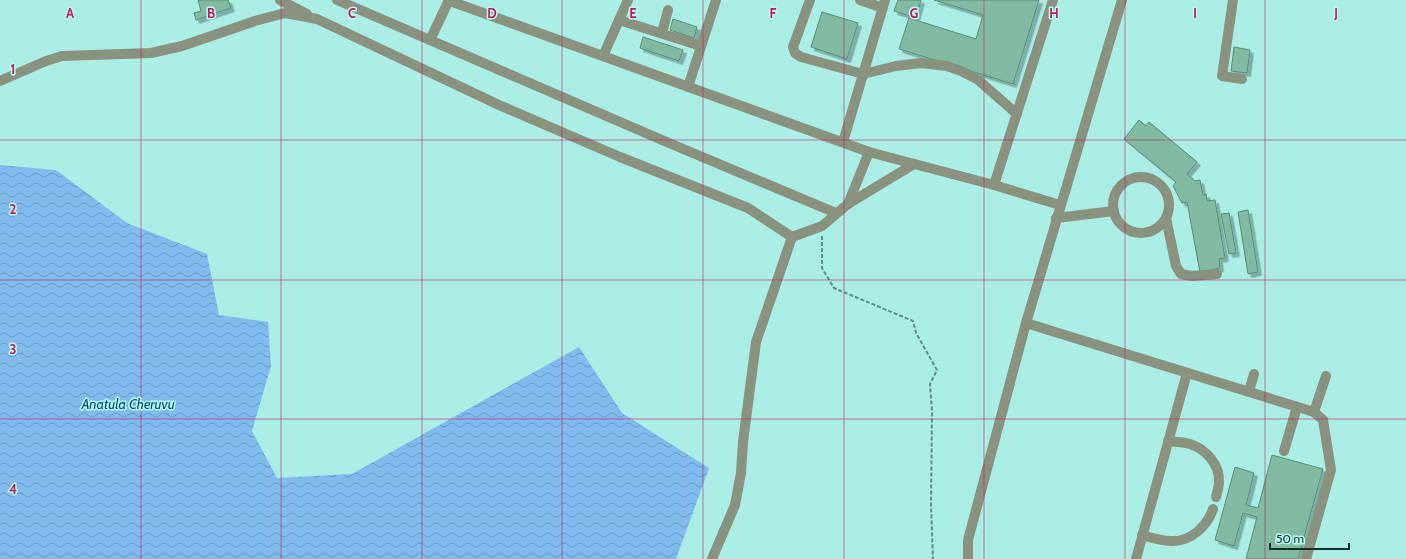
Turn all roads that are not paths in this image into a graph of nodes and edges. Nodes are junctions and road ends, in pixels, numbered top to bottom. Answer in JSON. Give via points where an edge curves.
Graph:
{"nodes":[{"id":1,"x":280,"y":0,"type":"edge"},
{"id":2,"x":336,"y":0,"type":"edge"},
{"id":3,"x":628,"y":0,"type":"edge"},
{"id":4,"x":716,"y":0,"type":"edge"},
{"id":5,"x":810,"y":0,"type":"edge"},
{"id":6,"x":860,"y":0,"type":"edge"},
{"id":7,"x":1053,"y":0,"type":"edge"},
{"id":8,"x":1122,"y":0,"type":"edge"},
{"id":9,"x":1233,"y":0,"type":"edge"},
{"id":10,"x":450,"y":1,"type":"edge"},
{"id":11,"x":884,"y":4,"type":"edge"},
{"id":12,"x":668,"y":10,"type":"dead end"},
{"id":13,"x":316,"y":19,"type":"junction"},
{"id":14,"x":619,"y":20,"type":"junction"},
{"id":15,"x":662,"y":33,"type":"junction"},
{"id":16,"x":430,"y":40,"type":"junction"},
{"id":17,"x":701,"y":46,"type":"junction"},
{"id":18,"x":603,"y":56,"type":"junction"},
{"id":19,"x":863,"y":74,"type":"junction"},
{"id":20,"x":1242,"y":79,"type":"dead end"},
{"id":21,"x":0,"y":82,"type":"edge"},
{"id":22,"x":688,"y":86,"type":"junction"},
{"id":23,"x":1017,"y":114,"type":"junction"},
{"id":24,"x":844,"y":142,"type":"junction"},
{"id":25,"x":870,"y":152,"type":"junction"},
{"id":26,"x":914,"y":164,"type":"junction"},
{"id":27,"x":994,"y":185,"type":"junction"},
{"id":28,"x":848,"y":204,"type":"junction"},
{"id":29,"x":1060,"y":205,"type":"junction"},
{"id":30,"x":1114,"y":212,"type":"junction"},
{"id":31,"x":836,"y":213,"type":"junction"},
{"id":32,"x":1056,"y":218,"type":"junction"},
{"id":33,"x":1166,"y":218,"type":"junction"},
{"id":34,"x":792,"y":237,"type":"junction"},
{"id":35,"x":1217,"y":274,"type":"dead end"},
{"id":36,"x":1026,"y":323,"type":"junction"},
{"id":37,"x":1187,"y":373,"type":"junction"},
{"id":38,"x":1254,"y":374,"type":"dead end"},
{"id":39,"x":1326,"y":376,"type":"dead end"},
{"id":40,"x":1249,"y":391,"type":"junction"},
{"id":41,"x":1297,"y":407,"type":"junction"},
{"id":42,"x":1314,"y":412,"type":"junction"},
{"id":43,"x":1168,"y":440,"type":"junction"},
{"id":44,"x":1284,"y":451,"type":"dead end"},
{"id":45,"x":1216,"y":497,"type":"dead end"},
{"id":46,"x":1213,"y":509,"type":"dead end"},
{"id":47,"x":1142,"y":535,"type":"junction"},
{"id":48,"x":712,"y":559,"type":"edge"},
{"id":49,"x":968,"y":559,"type":"edge"},
{"id":50,"x":1136,"y":559,"type":"edge"},
{"id":51,"x":1306,"y":559,"type":"edge"}],
"edges":[{"from":1,"to":13,"type":"lane"},
{"from":2,"to":16,"type":"lane"},
{"from":3,"to":14,"type":"lane"},
{"from":4,"to":17,"type":"lane"},
{"from":5,"to":19,"type":"lane","via":[[793,47],[795,53],[801,57]]},
{"from":6,"to":11,"type":"lane"},
{"from":7,"to":23,"type":"lane"},
{"from":8,"to":29,"type":"lane"},
{"from":9,"to":20,"type":"lane","via":[[1222,76]]},
{"from":10,"to":16,"type":"lane"},
{"from":10,"to":18,"type":"lane"},
{"from":11,"to":19,"type":"lane"},
{"from":12,"to":15,"type":"lane"},
{"from":13,"to":21,"type":"lane","via":[[285,13],[182,46],[151,53],[62,56]]},
{"from":13,"to":34,"type":"lane","via":[[499,105],[748,208]]},
{"from":14,"to":15,"type":"lane"},
{"from":14,"to":18,"type":"lane"},
{"from":15,"to":17,"type":"lane"},
{"from":16,"to":31,"type":"lane"},
{"from":17,"to":22,"type":"lane"},
{"from":18,"to":22,"type":"lane"},
{"from":19,"to":23,"type":"lane","via":[[921,63],[947,66],[977,79]]},
{"from":19,"to":24,"type":"lane"},
{"from":22,"to":24,"type":"lane"},
{"from":23,"to":27,"type":"lane"},
{"from":24,"to":25,"type":"lane"},
{"from":25,"to":26,"type":"lane"},
{"from":25,"to":28,"type":"lane"},
{"from":26,"to":27,"type":"lane"},
{"from":26,"to":28,"type":"lane"},
{"from":27,"to":29,"type":"lane"},
{"from":28,"to":31,"type":"lane"},
{"from":29,"to":32,"type":"lane"},
{"from":30,"to":32,"type":"lane"},
{"from":30,"to":33,"type":"lane","via":[[1125,227],[1138,232],[1152,230]]},
{"from":30,"to":33,"type":"lane","via":[[1115,194],[1120,187],[1126,181],[1143,177],[1152,179],[1165,190],[1168,199]]},
{"from":31,"to":34,"type":"lane","via":[[822,226]]},
{"from":32,"to":36,"type":"lane"},
{"from":33,"to":35,"type":"lane","via":[[1176,266],[1181,274]]},
{"from":34,"to":48,"type":"lane","via":[[756,342],[735,505]]},
{"from":36,"to":37,"type":"lane"},
{"from":36,"to":49,"type":"lane","via":[[968,540]]},
{"from":37,"to":40,"type":"lane"},
{"from":37,"to":43,"type":"lane"},
{"from":38,"to":40,"type":"lane"},
{"from":39,"to":42,"type":"lane"},
{"from":40,"to":41,"type":"lane"},
{"from":41,"to":42,"type":"lane"},
{"from":41,"to":44,"type":"lane"},
{"from":42,"to":51,"type":"lane","via":[[1323,420],[1331,470]]},
{"from":43,"to":45,"type":"lane","via":[[1190,444],[1202,449],[1210,457],[1217,466],[1219,482]]},
{"from":43,"to":47,"type":"lane"},
{"from":46,"to":47,"type":"lane","via":[[1210,518],[1201,529],[1188,537],[1172,541]]},
{"from":47,"to":50,"type":"lane"}]}
